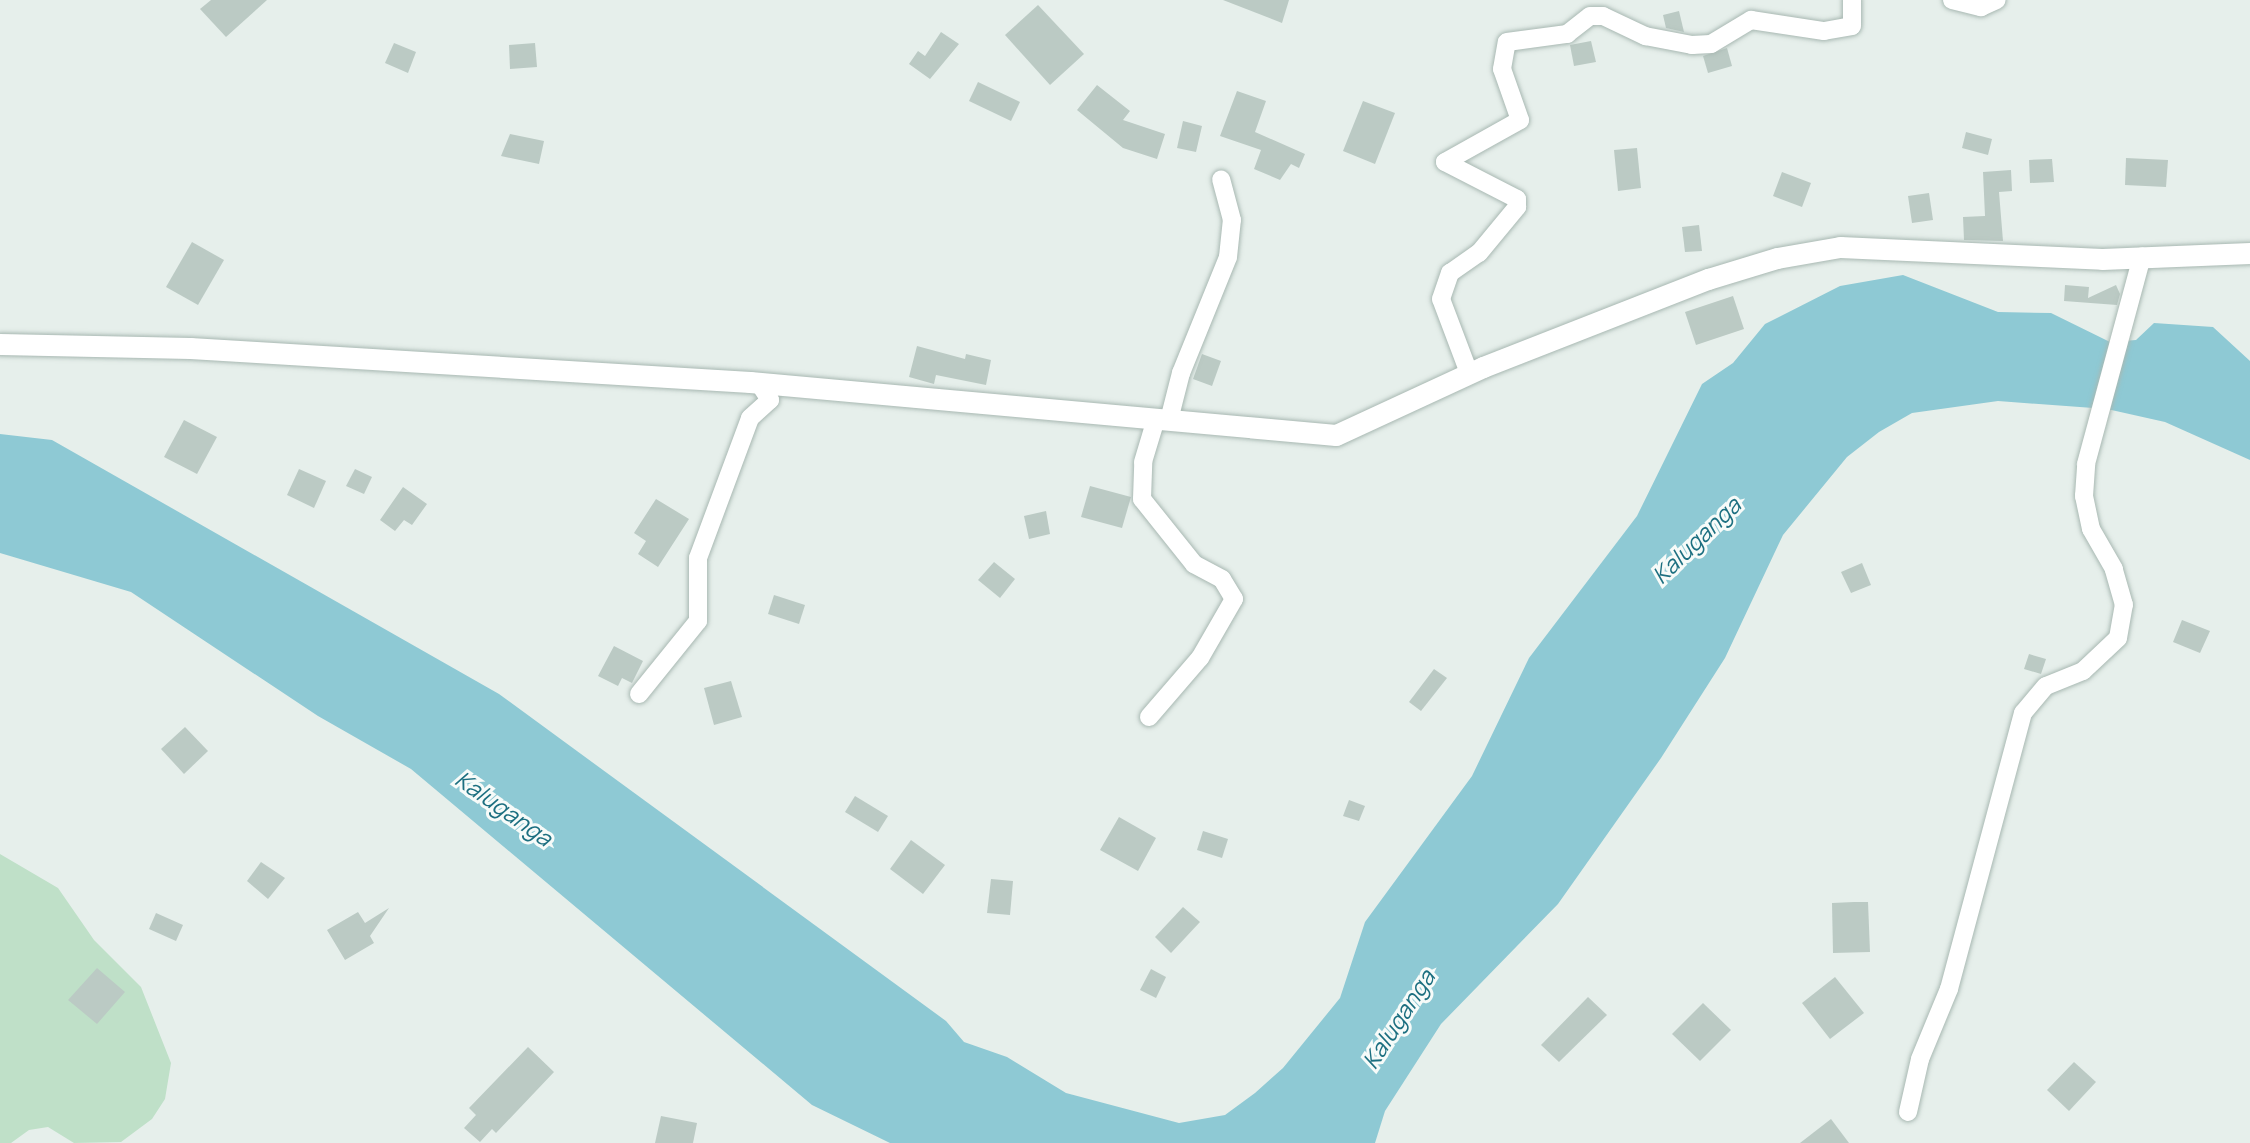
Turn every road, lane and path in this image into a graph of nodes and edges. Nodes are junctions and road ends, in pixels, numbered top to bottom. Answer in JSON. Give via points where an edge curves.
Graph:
{"nodes":[{"id":1,"x":1852,"y":0,"type":"edge"},
{"id":2,"x":1952,"y":0,"type":"edge"},
{"id":3,"x":1997,"y":0,"type":"edge"},
{"id":4,"x":1222,"y":179,"type":"dead end"},
{"id":5,"x":2250,"y":253,"type":"edge"},
{"id":6,"x":2142,"y":257,"type":"junction"},
{"id":7,"x":0,"y":344,"type":"edge"},
{"id":8,"x":1469,"y":373,"type":"junction"},
{"id":9,"x":759,"y":383,"type":"junction"},
{"id":10,"x":1162,"y":419,"type":"junction"},
{"id":11,"x":639,"y":694,"type":"dead end"},
{"id":12,"x":1149,"y":717,"type":"dead end"},
{"id":13,"x":1908,"y":1112,"type":"dead end"}],
"edges":[{"from":1,"to":8,"type":"street","via":[[1852,26],[1824,31],[1751,20],[1711,44],[1692,45],[1645,36],[1603,16],[1590,16],[1567,34],[1507,42],[1502,69],[1520,120],[1445,162],[1517,199],[1517,207],[1479,253],[1450,273],[1441,299]]},
{"from":2,"to":3,"type":"street","via":[[1981,7]]},
{"from":4,"to":10,"type":"street","via":[[1232,220],[1228,257]]},
{"from":5,"to":6,"type":"street"},
{"from":6,"to":8,"type":"street","via":[[1828,249],[1777,258],[1708,279]]},
{"from":6,"to":13,"type":"street","via":[[2085,464],[2084,496],[2091,529],[2115,569],[2124,605],[2118,638],[2083,671],[2046,686],[2023,713],[1949,989],[1920,1059]]},
{"from":7,"to":9,"type":"street","via":[[204,348]]},
{"from":8,"to":10,"type":"street","via":[[1336,435]]},
{"from":9,"to":10,"type":"street"},
{"from":9,"to":11,"type":"street","via":[[770,400],[751,418],[698,558],[698,621]]},
{"from":10,"to":12,"type":"street","via":[[1143,462],[1142,499],[1194,565],[1222,579],[1234,599],[1200,659]]}]}
